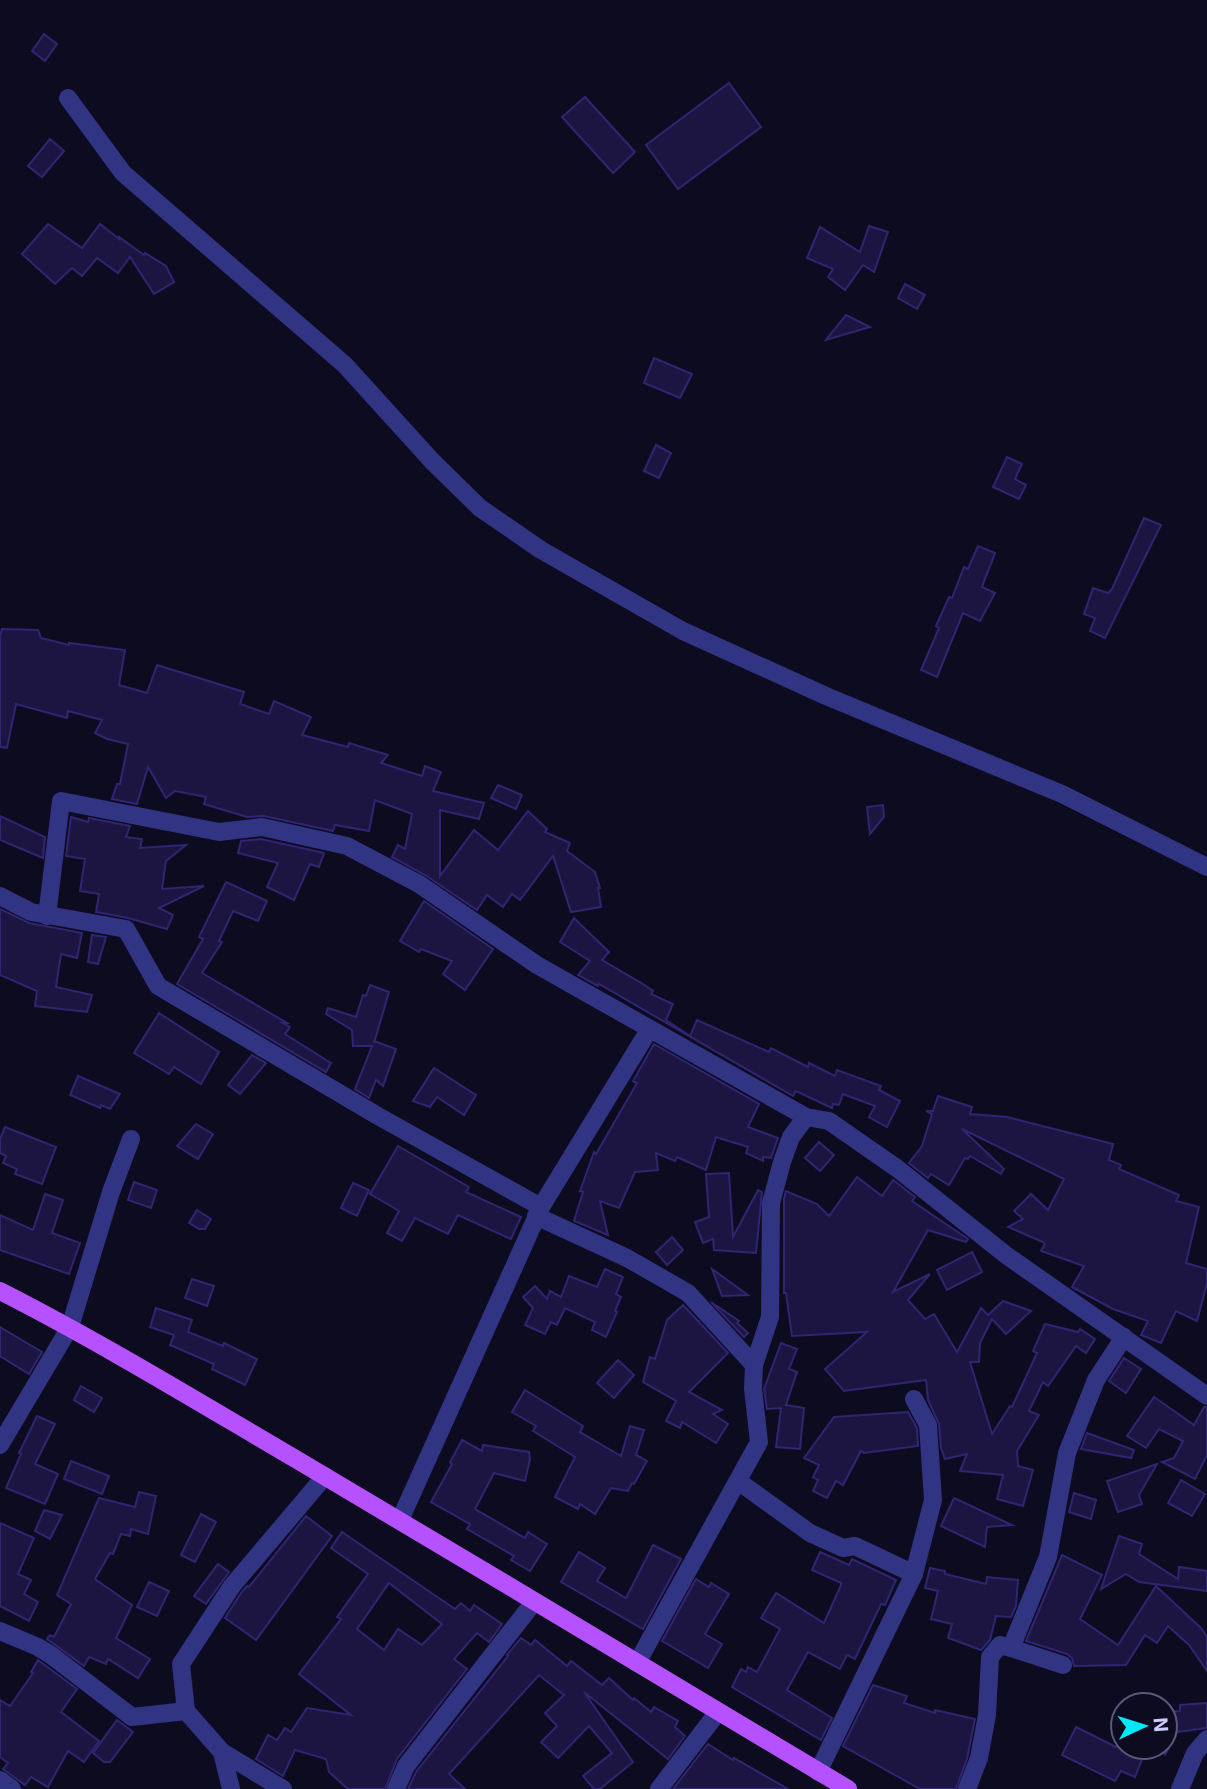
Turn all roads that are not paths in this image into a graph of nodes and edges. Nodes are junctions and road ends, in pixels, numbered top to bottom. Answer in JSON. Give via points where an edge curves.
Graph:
{"nodes":[{"id":1,"x":68,"y":98,"type":"dead end"},
{"id":2,"x":1207,"y":867,"type":"edge"},
{"id":3,"x":0,"y":896,"type":"edge"},
{"id":4,"x":47,"y":916,"type":"junction"},
{"id":5,"x":649,"y":1030,"type":"junction"},
{"id":6,"x":806,"y":1117,"type":"junction"},
{"id":7,"x":131,"y":1139,"type":"dead end"},
{"id":8,"x":538,"y":1212,"type":"junction"},
{"id":9,"x":0,"y":1291,"type":"edge"},
{"id":10,"x":70,"y":1327,"type":"junction"},
{"id":11,"x":1124,"y":1337,"type":"junction"},
{"id":12,"x":754,"y":1365,"type":"junction"},
{"id":13,"x":1207,"y":1396,"type":"edge"},
{"id":14,"x":915,"y":1399,"type":"dead end"},
{"id":15,"x":0,"y":1445,"type":"edge"},
{"id":16,"x":325,"y":1476,"type":"junction"},
{"id":17,"x":738,"y":1481,"type":"junction"},
{"id":18,"x":400,"y":1520,"type":"junction"},
{"id":19,"x":914,"y":1574,"type":"junction"},
{"id":20,"x":534,"y":1602,"type":"junction"},
{"id":21,"x":0,"y":1632,"type":"edge"},
{"id":22,"x":1012,"y":1648,"type":"junction"},
{"id":23,"x":637,"y":1664,"type":"junction"},
{"id":24,"x":1063,"y":1665,"type":"dead end"},
{"id":25,"x":186,"y":1711,"type":"junction"},
{"id":26,"x":718,"y":1712,"type":"junction"},
{"id":27,"x":1207,"y":1739,"type":"edge"},
{"id":28,"x":222,"y":1752,"type":"junction"},
{"id":29,"x":818,"y":1772,"type":"junction"},
{"id":30,"x":0,"y":1780,"type":"edge"},
{"id":31,"x":12,"y":1789,"type":"edge"},
{"id":32,"x":231,"y":1789,"type":"edge"},
{"id":33,"x":283,"y":1789,"type":"edge"},
{"id":34,"x":397,"y":1789,"type":"edge"},
{"id":35,"x":659,"y":1789,"type":"edge"},
{"id":36,"x":848,"y":1789,"type":"edge"},
{"id":37,"x":967,"y":1789,"type":"edge"},
{"id":38,"x":1180,"y":1789,"type":"edge"}],
"edges":[{"from":1,"to":2,"type":"street","via":[[123,173],[345,365],[480,508],[520,536],[683,631],[1062,794]]},
{"from":3,"to":4,"type":"street"},
{"from":4,"to":5,"type":"street","via":[[61,801],[219,832],[262,827],[359,852],[419,884],[537,965]]},
{"from":4,"to":8,"type":"street","via":[[126,929],[158,986]]},
{"from":5,"to":6,"type":"street"},
{"from":5,"to":8,"type":"street"},
{"from":6,"to":11,"type":"street","via":[[829,1121],[1006,1255]]},
{"from":6,"to":12,"type":"street","via":[[791,1137],[771,1203],[770,1317]]},
{"from":7,"to":10,"type":"street"},
{"from":8,"to":12,"type":"street","via":[[688,1293]]},
{"from":8,"to":18,"type":"street"},
{"from":9,"to":10,"type":"main road"},
{"from":10,"to":15,"type":"street"},
{"from":10,"to":16,"type":"main road"},
{"from":11,"to":13,"type":"street"},
{"from":11,"to":22,"type":"street","via":[[1096,1380],[1067,1452],[1048,1557]]},
{"from":12,"to":17,"type":"street","via":[[759,1442]]},
{"from":14,"to":19,"type":"street","via":[[928,1425],[933,1500]]},
{"from":16,"to":18,"type":"main road"},
{"from":16,"to":25,"type":"street","via":[[232,1586],[181,1664]]},
{"from":17,"to":19,"type":"street","via":[[810,1532],[843,1548],[855,1546]]},
{"from":17,"to":23,"type":"street"},
{"from":18,"to":20,"type":"main road"},
{"from":19,"to":29,"type":"street"},
{"from":20,"to":23,"type":"main road"},
{"from":20,"to":34,"type":"street","via":[[406,1766]]},
{"from":21,"to":25,"type":"street","via":[[51,1655],[132,1717]]},
{"from":22,"to":24,"type":"street"},
{"from":22,"to":37,"type":"street","via":[[1000,1645],[990,1657],[987,1715]]},
{"from":23,"to":26,"type":"main road"},
{"from":25,"to":28,"type":"street"},
{"from":26,"to":29,"type":"main road"},
{"from":26,"to":35,"type":"street"},
{"from":27,"to":38,"type":"street","via":[[1195,1753]]},
{"from":28,"to":32,"type":"street"},
{"from":28,"to":33,"type":"street"},
{"from":29,"to":36,"type":"main road"},
{"from":30,"to":31,"type":"street"}]}
